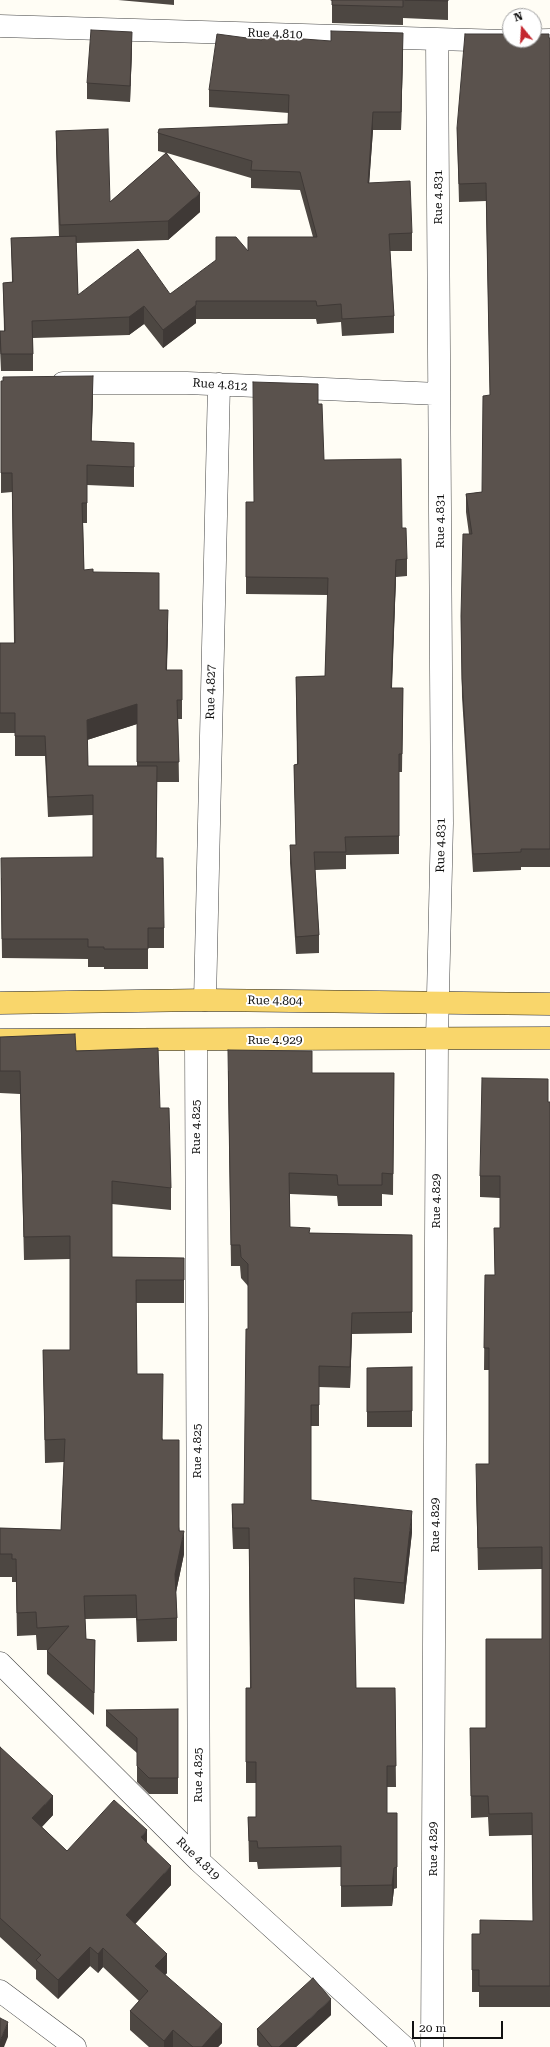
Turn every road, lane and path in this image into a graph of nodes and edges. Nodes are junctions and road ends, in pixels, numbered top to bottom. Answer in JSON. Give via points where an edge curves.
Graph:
{"nodes":[{"id":1,"x":0,"y":26,"type":"edge"},
{"id":2,"x":437,"y":39,"type":"junction"},
{"id":3,"x":550,"y":40,"type":"edge"},
{"id":4,"x":47,"y":383,"type":"edge"},
{"id":5,"x":219,"y":384,"type":"junction"},
{"id":6,"x":439,"y":394,"type":"junction"},
{"id":7,"x":205,"y":1000,"type":"junction"},
{"id":8,"x":0,"y":1003,"type":"edge"},
{"id":9,"x":439,"y":1003,"type":"junction"},
{"id":10,"x":550,"y":1004,"type":"edge"},
{"id":11,"x":437,"y":1038,"type":"junction"},
{"id":12,"x":550,"y":1038,"type":"edge"},
{"id":13,"x":0,"y":1040,"type":"edge"},
{"id":14,"x":196,"y":1041,"type":"junction"},
{"id":15,"x":0,"y":1663,"type":"edge"},
{"id":16,"x":199,"y":1861,"type":"junction"},
{"id":17,"x":0,"y":1991,"type":"edge"},
{"id":18,"x":75,"y":2047,"type":"edge"},
{"id":19,"x":404,"y":2047,"type":"edge"},
{"id":20,"x":432,"y":2047,"type":"edge"}],
"edges":[{"from":1,"to":2,"type":"street","name":"Rue 4.810"},
{"from":2,"to":3,"type":"street","name":"Rue 4.810"},
{"from":2,"to":6,"type":"street","name":"Rue 4.831"},
{"from":4,"to":5,"type":"street","name":"Rue 4.812"},
{"from":5,"to":6,"type":"street","name":"Rue 4.812"},
{"from":5,"to":7,"type":"street","name":"Rue 4.827"},
{"from":6,"to":9,"type":"street","name":"Rue 4.831","via":[[442,823]]},
{"from":7,"to":8,"type":"main road","name":"Rue 4.804"},
{"from":7,"to":9,"type":"main road","name":"Rue 4.804"},
{"from":9,"to":10,"type":"main road","name":"Rue 4.804"},
{"from":9,"to":11,"type":"street","name":"Rue 4.829"},
{"from":11,"to":12,"type":"main road","name":"Rue 4.929"},
{"from":11,"to":14,"type":"main road","name":"Rue 4.929"},
{"from":11,"to":20,"type":"street","name":"Rue 4.829"},
{"from":13,"to":14,"type":"main road","name":"Rue 4.929"},
{"from":14,"to":16,"type":"street","name":"Rue 4.825"},
{"from":15,"to":16,"type":"street","name":"Rue 4.819"},
{"from":16,"to":19,"type":"street","name":"Rue 4.819"},
{"from":17,"to":18,"type":"street"}]}
